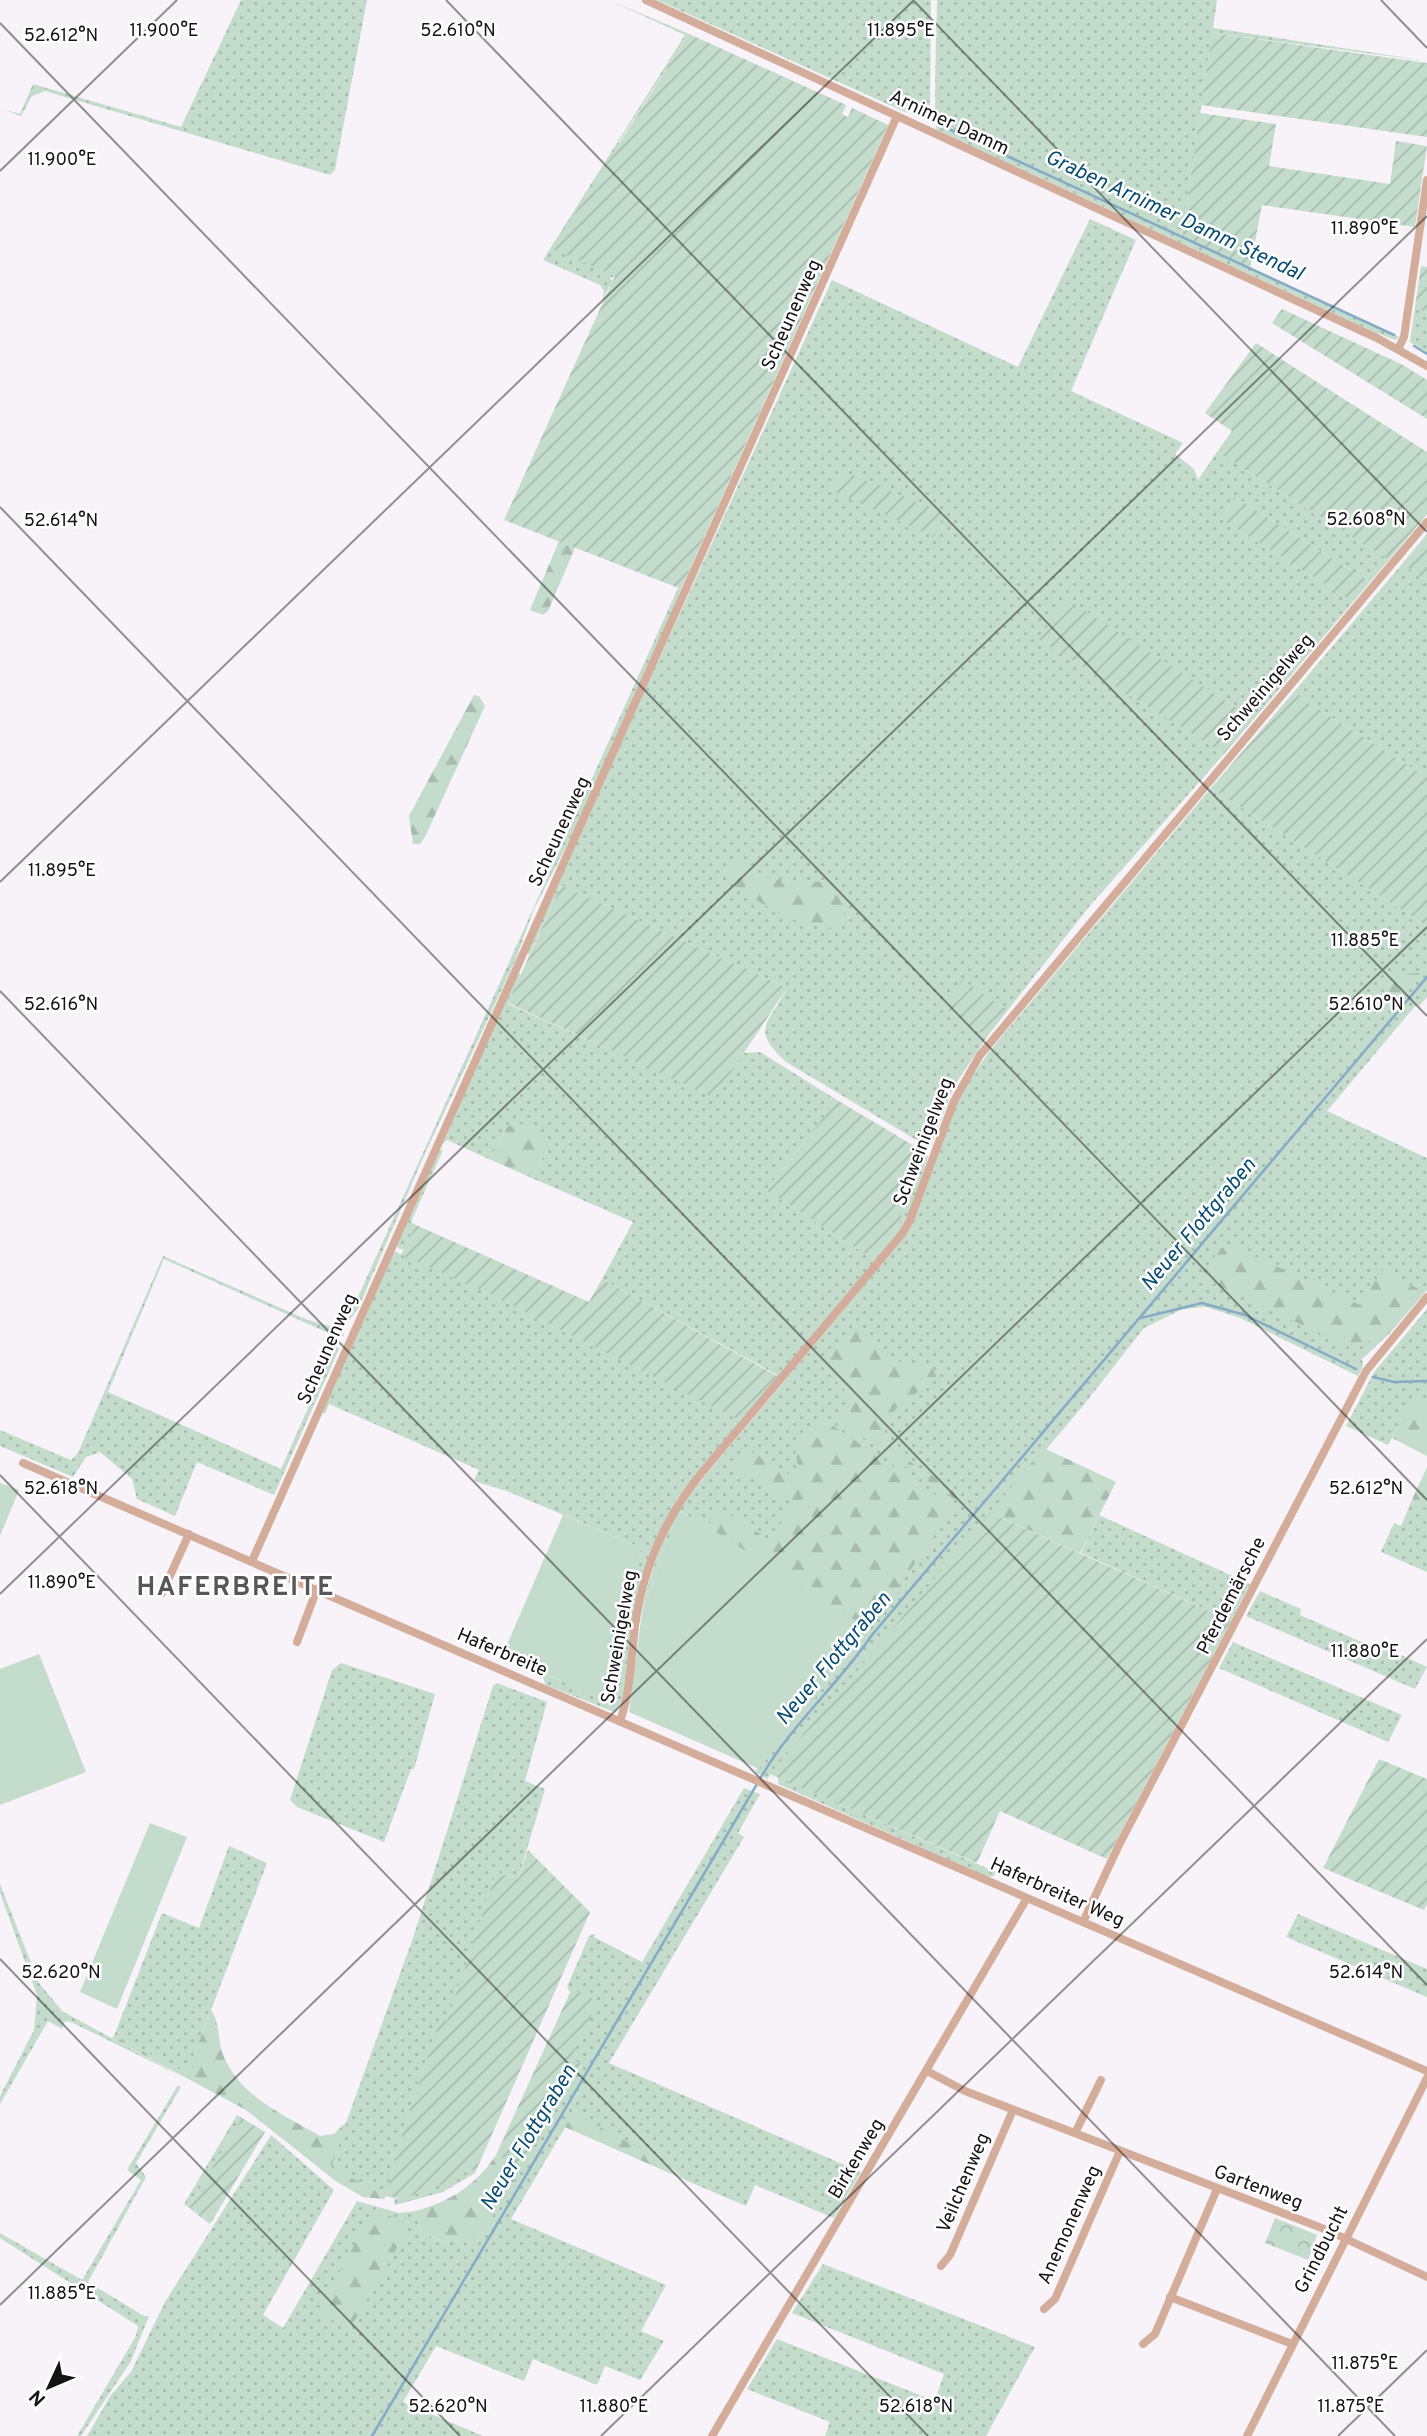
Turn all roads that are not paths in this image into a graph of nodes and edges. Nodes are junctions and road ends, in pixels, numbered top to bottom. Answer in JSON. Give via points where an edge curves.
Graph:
{"nodes":[{"id":1,"x":646,"y":0,"type":"edge"},
{"id":2,"x":897,"y":116,"type":"junction"},
{"id":3,"x":1427,"y":180,"type":"edge"},
{"id":4,"x":1398,"y":349,"type":"junction"},
{"id":5,"x":1427,"y":366,"type":"edge"},
{"id":6,"x":1427,"y":522,"type":"edge"},
{"id":7,"x":1427,"y":1297,"type":"edge"},
{"id":8,"x":23,"y":1463,"type":"dead end"},
{"id":9,"x":189,"y":1534,"type":"junction"},
{"id":10,"x":252,"y":1561,"type":"junction"},
{"id":11,"x":317,"y":1590,"type":"junction"},
{"id":12,"x":162,"y":1592,"type":"dead end"},
{"id":13,"x":297,"y":1642,"type":"dead end"},
{"id":14,"x":620,"y":1721,"type":"junction"},
{"id":15,"x":674,"y":1745,"type":"joint"},
{"id":16,"x":1027,"y":1898,"type":"junction"},
{"id":17,"x":1083,"y":1922,"type":"junction"},
{"id":18,"x":927,"y":2071,"type":"junction"},
{"id":19,"x":1427,"y":2071,"type":"edge"},
{"id":20,"x":1427,"y":2078,"type":"edge"},
{"id":21,"x":1101,"y":2080,"type":"dead end"},
{"id":22,"x":1013,"y":2110,"type":"junction"},
{"id":23,"x":1075,"y":2133,"type":"junction"},
{"id":24,"x":1120,"y":2151,"type":"junction"},
{"id":25,"x":1217,"y":2189,"type":"junction"},
{"id":26,"x":1346,"y":2238,"type":"junction"},
{"id":27,"x":941,"y":2266,"type":"dead end"},
{"id":28,"x":1427,"y":2277,"type":"edge"},
{"id":29,"x":1170,"y":2297,"type":"junction"},
{"id":30,"x":1044,"y":2309,"type":"dead end"},
{"id":31,"x":1143,"y":2344,"type":"dead end"},
{"id":32,"x":1292,"y":2344,"type":"junction"},
{"id":33,"x":712,"y":2436,"type":"edge"},
{"id":34,"x":1247,"y":2436,"type":"edge"}],
"edges":[{"from":1,"to":2,"type":"street","name":"Arnimer Damm"},
{"from":2,"to":4,"type":"street","name":"Arnimer Damm"},
{"from":2,"to":10,"type":"street","name":"Scheunenweg"},
{"from":3,"to":4,"type":"street","via":[[1404,337]]},
{"from":4,"to":5,"type":"street","name":"Arnimer Damm"},
{"from":6,"to":14,"type":"street","name":"Schweinigelweg","via":[[980,1055],[954,1101],[902,1234],[674,1510],[643,1582]]},
{"from":7,"to":17,"type":"street","name":"Pferdemärsche","via":[[1366,1371]]},
{"from":8,"to":9,"type":"street","name":"Haferbreite"},
{"from":9,"to":10,"type":"street","name":"Haferbreite"},
{"from":9,"to":12,"type":"street"},
{"from":10,"to":11,"type":"street","name":"Haferbreite"},
{"from":11,"to":13,"type":"street"},
{"from":11,"to":14,"type":"street","name":"Haferbreite"},
{"from":14,"to":15,"type":"street","name":"Haferbreite"},
{"from":15,"to":16,"type":"street","name":"Haferbreiter Weg"},
{"from":16,"to":17,"type":"street","name":"Haferbreiter Weg"},
{"from":16,"to":18,"type":"street","name":"Birkenweg"},
{"from":17,"to":19,"type":"street","name":"Haferbreiter Weg"},
{"from":18,"to":22,"type":"street","name":"Gartenweg"},
{"from":18,"to":33,"type":"street","name":"Birkenweg"},
{"from":20,"to":26,"type":"street","name":"Grindbucht"},
{"from":21,"to":23,"type":"street"},
{"from":22,"to":23,"type":"street","name":"Gartenweg"},
{"from":22,"to":27,"type":"street","name":"Veilchenweg","via":[[950,2255]]},
{"from":23,"to":24,"type":"street","name":"Gartenweg"},
{"from":24,"to":25,"type":"street","name":"Gartenweg"},
{"from":24,"to":30,"type":"street","name":"Anemonenweg","via":[[1055,2299]]},
{"from":25,"to":26,"type":"street","name":"Gartenweg"},
{"from":25,"to":29,"type":"street"},
{"from":26,"to":28,"type":"street","name":"Gartenweg"},
{"from":26,"to":32,"type":"street","name":"Grindbucht"},
{"from":29,"to":31,"type":"street","via":[[1155,2334]]},
{"from":29,"to":32,"type":"street"},
{"from":32,"to":34,"type":"street","name":"Grindbucht"}]}
